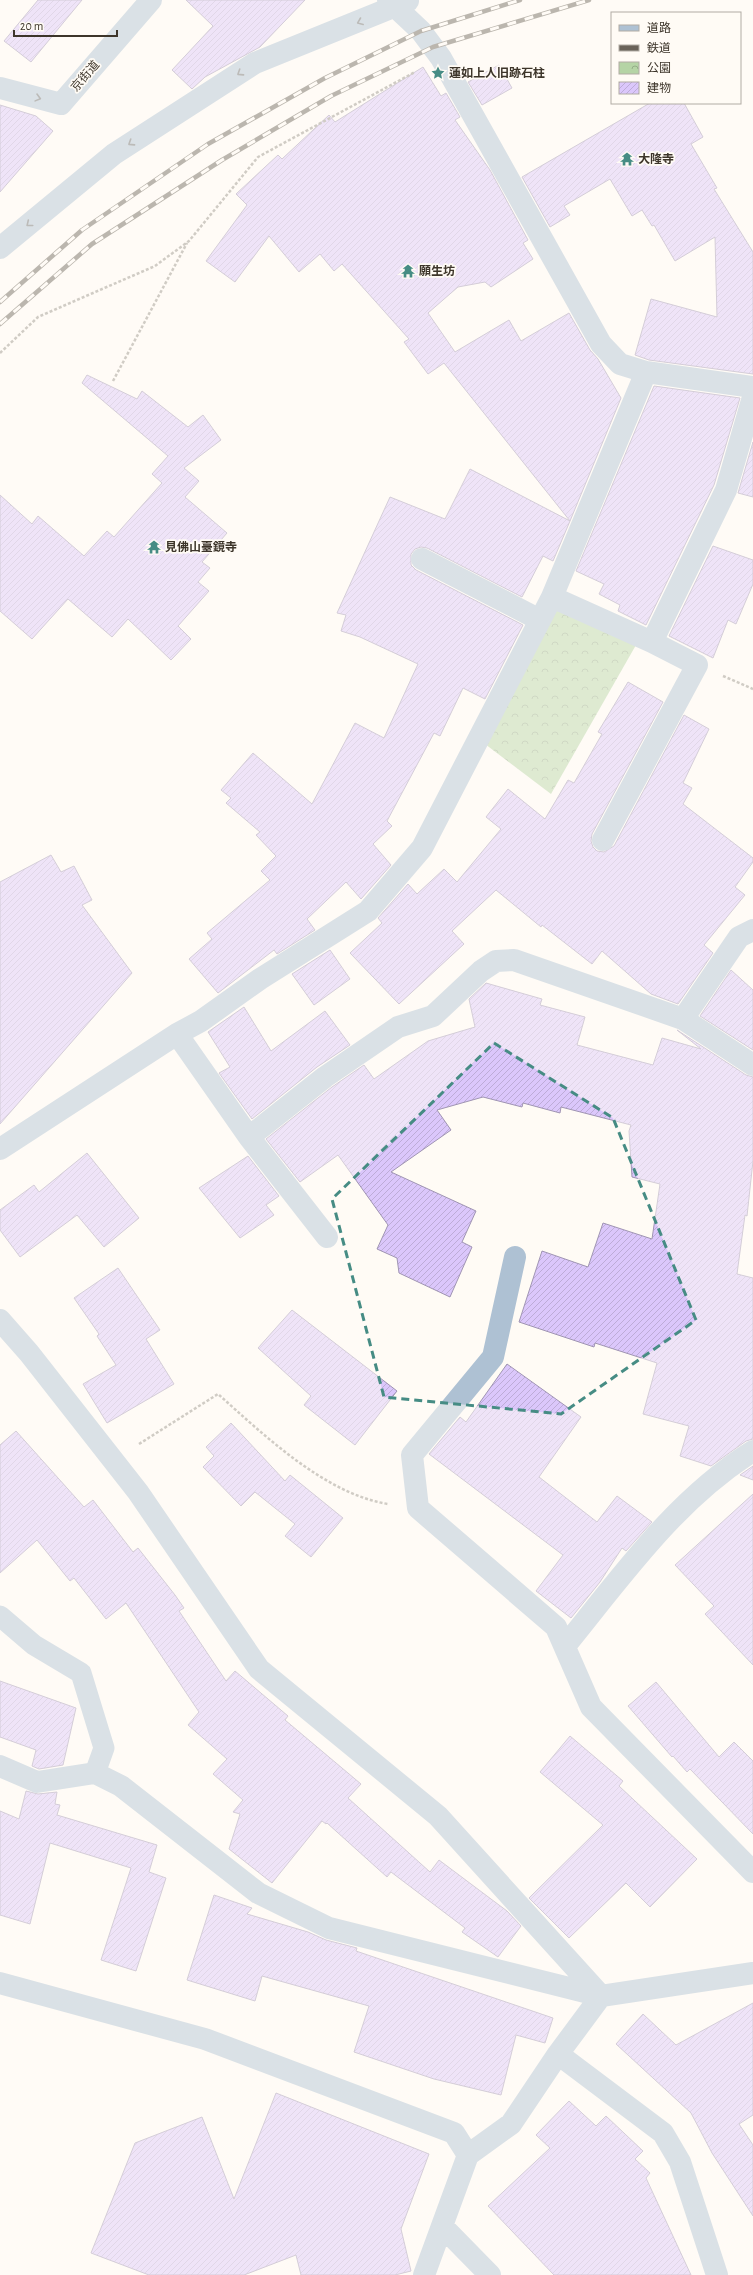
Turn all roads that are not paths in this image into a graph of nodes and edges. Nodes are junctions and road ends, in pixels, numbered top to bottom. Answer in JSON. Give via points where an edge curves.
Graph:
{"nodes":[{"id":1,"x":151,"y":0,"type":"edge"},
{"id":2,"x":398,"y":3,"type":"edge"},
{"id":3,"x":0,"y":88,"type":"edge"},
{"id":4,"x":0,"y":248,"type":"edge"},
{"id":5,"x":646,"y":372,"type":"junction"},
{"id":6,"x":753,"y":387,"type":"edge"},
{"id":7,"x":753,"y":397,"type":"edge"},
{"id":8,"x":422,"y":559,"type":"dead end"},
{"id":9,"x":552,"y":597,"type":"junction"},
{"id":10,"x":540,"y":620,"type":"junction"},
{"id":11,"x":652,"y":642,"type":"junction"},
{"id":12,"x":603,"y":840,"type":"dead end"},
{"id":13,"x":753,"y":930,"type":"edge"},
{"id":14,"x":683,"y":1019,"type":"junction"},
{"id":15,"x":177,"y":1034,"type":"junction"},
{"id":16,"x":753,"y":1065,"type":"edge"},
{"id":17,"x":249,"y":1137,"type":"junction"},
{"id":18,"x":0,"y":1149,"type":"edge"},
{"id":19,"x":327,"y":1237,"type":"dead end"},
{"id":20,"x":515,"y":1257,"type":"dead end"},
{"id":21,"x":0,"y":1320,"type":"edge"},
{"id":22,"x":753,"y":1451,"type":"edge"},
{"id":23,"x":0,"y":1616,"type":"edge"},
{"id":24,"x":565,"y":1646,"type":"junction"},
{"id":25,"x":0,"y":1766,"type":"edge"},
{"id":26,"x":95,"y":1774,"type":"junction"},
{"id":27,"x":753,"y":1872,"type":"edge"},
{"id":28,"x":753,"y":1973,"type":"edge"},
{"id":29,"x":0,"y":1984,"type":"edge"},
{"id":30,"x":601,"y":1996,"type":"junction"},
{"id":31,"x":558,"y":2054,"type":"junction"},
{"id":32,"x":468,"y":2155,"type":"junction"},
{"id":33,"x":442,"y":2226,"type":"junction"},
{"id":34,"x":424,"y":2275,"type":"edge"},
{"id":35,"x":490,"y":2275,"type":"edge"},
{"id":36,"x":717,"y":2275,"type":"edge"}],
"edges":[{"from":3,"to":1,"type":"street","name":"京街道","one_way":true,"via":[[61,104]]},
{"from":2,"to":4,"type":"street","one_way":true,"via":[[255,63],[114,154]]},
{"from":2,"to":5,"type":"street","via":[[441,58],[601,344],[620,364]]},
{"from":5,"to":6,"type":"street"},
{"from":5,"to":9,"type":"street"},
{"from":7,"to":11,"type":"street","via":[[726,490]]},
{"from":8,"to":10,"type":"street"},
{"from":9,"to":10,"type":"street"},
{"from":9,"to":11,"type":"street"},
{"from":10,"to":15,"type":"street","via":[[422,848],[368,912]]},
{"from":11,"to":12,"type":"street","via":[[697,665]]},
{"from":13,"to":14,"type":"street","via":[[739,937]]},
{"from":14,"to":16,"type":"street"},
{"from":14,"to":17,"type":"street","via":[[514,960],[496,961],[481,971],[433,1016],[398,1027],[325,1078]]},
{"from":15,"to":17,"type":"street"},
{"from":15,"to":18,"type":"street"},
{"from":17,"to":19,"type":"street"},
{"from":20,"to":24,"type":"street","via":[[493,1357],[412,1456],[418,1508],[556,1627]]},
{"from":21,"to":30,"type":"street","via":[[138,1492],[259,1669],[438,1816]]},
{"from":22,"to":24,"type":"street","via":[[702,1488],[662,1527]]},
{"from":23,"to":26,"type":"lane","via":[[34,1645],[81,1673],[104,1748]]},
{"from":24,"to":27,"type":"street","via":[[591,1707]]},
{"from":25,"to":26,"type":"street","via":[[37,1782]]},
{"from":26,"to":30,"type":"street","via":[[121,1786],[258,1893],[329,1928]]},
{"from":28,"to":30,"type":"street"},
{"from":29,"to":32,"type":"street","via":[[205,2039],[454,2133]]},
{"from":30,"to":31,"type":"street"},
{"from":31,"to":32,"type":"street","via":[[511,2124]]},
{"from":31,"to":36,"type":"street","via":[[664,2133],[680,2162]]},
{"from":32,"to":33,"type":"street"},
{"from":33,"to":34,"type":"street"},
{"from":33,"to":35,"type":"street"}]}
